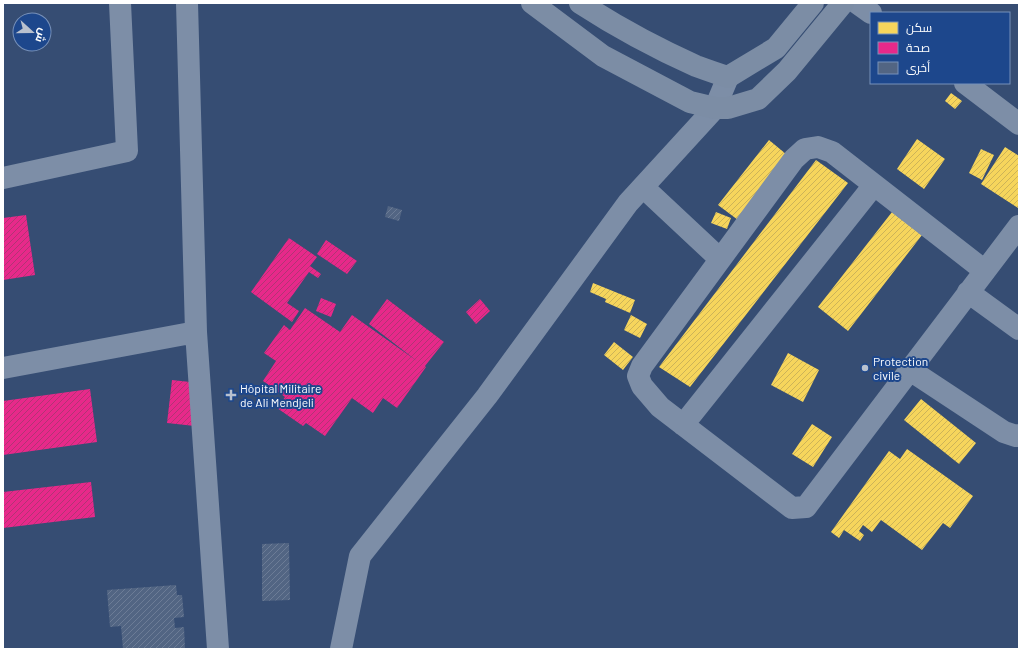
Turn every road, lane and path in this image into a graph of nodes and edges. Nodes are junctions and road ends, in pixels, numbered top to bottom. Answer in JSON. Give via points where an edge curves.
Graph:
{"nodes":[{"id":1,"x":120,"y":3,"type":"edge"},
{"id":2,"x":187,"y":3,"type":"edge"},
{"id":3,"x":532,"y":3,"type":"edge"},
{"id":4,"x":580,"y":3,"type":"edge"},
{"id":5,"x":813,"y":3,"type":"edge"},
{"id":6,"x":844,"y":3,"type":"edge"},
{"id":7,"x":857,"y":3,"type":"edge"},
{"id":8,"x":870,"y":12,"type":"edge"},
{"id":9,"x":728,"y":77,"type":"junction"},
{"id":10,"x":966,"y":84,"type":"edge"},
{"id":11,"x":715,"y":108,"type":"junction"},
{"id":12,"x":1019,"y":124,"type":"edge"},
{"id":13,"x":3,"y":178,"type":"edge"},
{"id":14,"x":874,"y":185,"type":"junction"},
{"id":15,"x":643,"y":187,"type":"junction"},
{"id":16,"x":1019,"y":226,"type":"edge"},
{"id":17,"x":720,"y":259,"type":"junction"},
{"id":18,"x":985,"y":271,"type":"junction"},
{"id":19,"x":968,"y":292,"type":"junction"},
{"id":20,"x":1019,"y":329,"type":"edge"},
{"id":21,"x":196,"y":332,"type":"junction"},
{"id":22,"x":3,"y":368,"type":"edge"},
{"id":23,"x":910,"y":370,"type":"junction"},
{"id":24,"x":683,"y":425,"type":"junction"},
{"id":25,"x":1019,"y":435,"type":"edge"},
{"id":26,"x":218,"y":649,"type":"edge"},
{"id":27,"x":341,"y":649,"type":"edge"}],
"edges":[{"from":1,"to":13,"type":"lane","via":[[127,150]]},
{"from":2,"to":21,"type":"lane"},
{"from":3,"to":11,"type":"main road","via":[[603,56],[690,102]]},
{"from":4,"to":9,"type":"main road","via":[[663,50],[698,67]]},
{"from":5,"to":9,"type":"main road","via":[[776,48]]},
{"from":6,"to":11,"type":"main road","via":[[787,71],[758,99],[728,108]]},
{"from":7,"to":8,"type":"lane"},
{"from":9,"to":11,"type":"lane"},
{"from":10,"to":12,"type":"lane"},
{"from":11,"to":15,"type":"lane"},
{"from":14,"to":17,"type":"lane","via":[[832,152],[818,147],[805,149],[794,159]]},
{"from":14,"to":18,"type":"lane"},
{"from":14,"to":24,"type":"lane"},
{"from":15,"to":17,"type":"lane"},
{"from":15,"to":27,"type":"lane","via":[[628,203],[487,396],[360,556]]},
{"from":16,"to":18,"type":"lane"},
{"from":17,"to":24,"type":"lane","via":[[642,366],[638,376],[642,386],[660,407]]},
{"from":18,"to":19,"type":"lane"},
{"from":19,"to":20,"type":"lane"},
{"from":19,"to":23,"type":"lane"},
{"from":21,"to":22,"type":"lane"},
{"from":21,"to":26,"type":"lane"},
{"from":23,"to":24,"type":"lane","via":[[806,507],[792,508]]},
{"from":23,"to":25,"type":"lane","via":[[1004,432]]}]}
